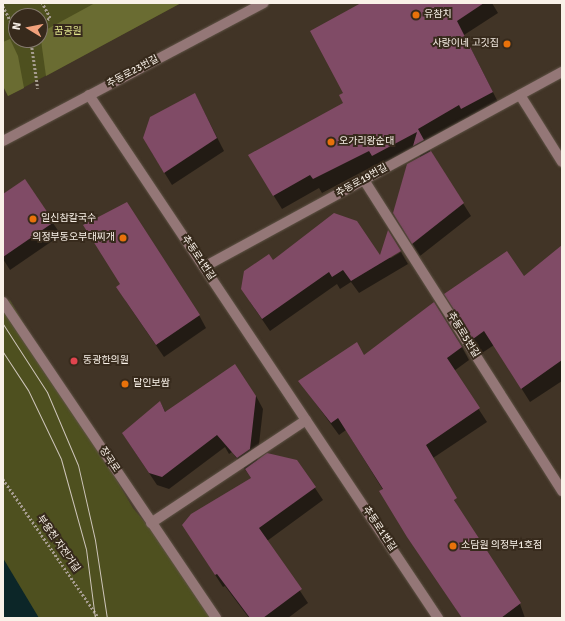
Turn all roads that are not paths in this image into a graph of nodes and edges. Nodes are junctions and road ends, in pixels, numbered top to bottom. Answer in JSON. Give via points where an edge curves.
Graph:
{"nodes":[{"id":1,"x":264,"y":3,"type":"edge"},
{"id":2,"x":562,"y":72,"type":"edge"},
{"id":3,"x":90,"y":95,"type":"junction"},
{"id":4,"x":520,"y":95,"type":"junction"},
{"id":5,"x":3,"y":141,"type":"edge"},
{"id":6,"x":562,"y":162,"type":"edge"},
{"id":7,"x":364,"y":180,"type":"junction"},
{"id":8,"x":204,"y":267,"type":"junction"},
{"id":9,"x":3,"y":302,"type":"edge"},
{"id":10,"x":306,"y":420,"type":"junction"},
{"id":11,"x":562,"y":491,"type":"edge"},
{"id":12,"x":151,"y":523,"type":"junction"},
{"id":13,"x":216,"y":618,"type":"edge"},
{"id":14,"x":438,"y":618,"type":"edge"}],
"edges":[{"from":1,"to":3,"type":"street","name":"추동로23번길"},
{"from":2,"to":4,"type":"street","name":"추동로19번길"},
{"from":3,"to":5,"type":"street","name":"추동로23번길"},
{"from":3,"to":8,"type":"street","name":"추동로1번길"},
{"from":4,"to":6,"type":"street"},
{"from":4,"to":7,"type":"street","name":"추동로19번길"},
{"from":7,"to":8,"type":"street","name":"추동로19번길"},
{"from":7,"to":11,"type":"street","name":"추동로5번길"},
{"from":8,"to":10,"type":"street","name":"추동로1번길"},
{"from":9,"to":12,"type":"street","name":"장곡로"},
{"from":10,"to":12,"type":"street"},
{"from":10,"to":14,"type":"street","name":"추동로1번길"},
{"from":12,"to":13,"type":"street","name":"장곡로"}]}
